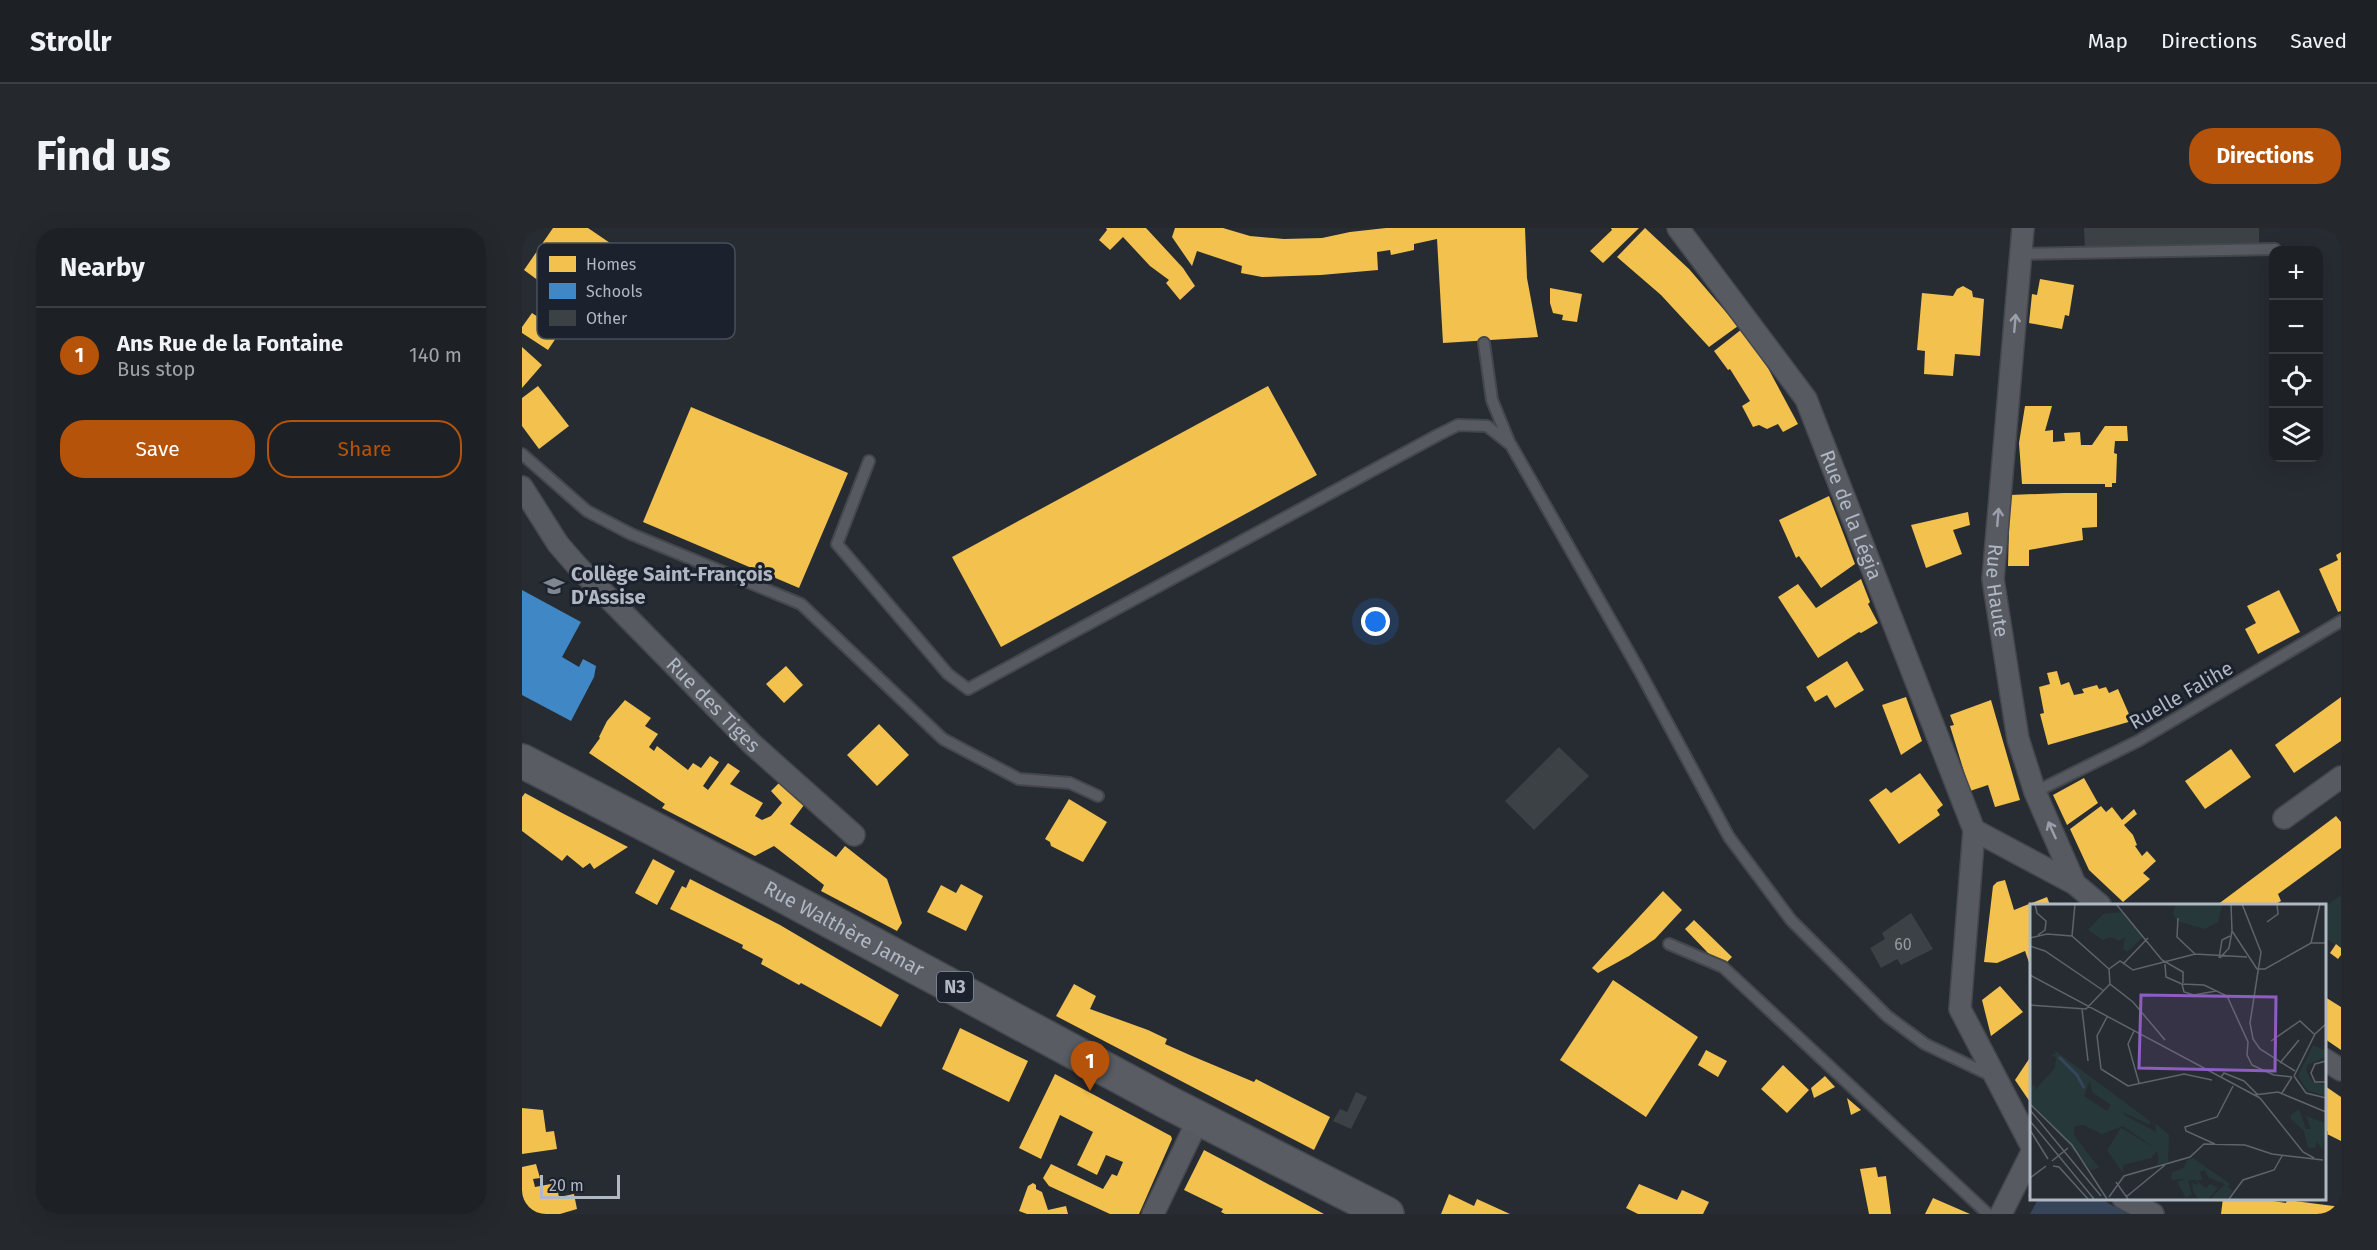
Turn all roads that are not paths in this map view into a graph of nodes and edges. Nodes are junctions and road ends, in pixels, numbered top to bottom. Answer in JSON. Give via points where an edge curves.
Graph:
{"nodes":[{"id":1,"x":1678,"y":228,"type":"edge"},
{"id":2,"x":2023,"y":228,"type":"edge"},
{"id":3,"x":2269,"y":249,"type":"edge"},
{"id":4,"x":2021,"y":254,"type":"junction"},
{"id":5,"x":1484,"y":344,"type":"dead end"},
{"id":6,"x":1511,"y":445,"type":"junction"},
{"id":7,"x":522,"y":454,"type":"edge"},
{"id":8,"x":869,"y":461,"type":"dead end"},
{"id":9,"x":522,"y":487,"type":"edge"},
{"id":10,"x":2341,"y":621,"type":"edge"},
{"id":11,"x":522,"y":761,"type":"edge"},
{"id":12,"x":2341,"y":777,"type":"edge"},
{"id":13,"x":2035,"y":792,"type":"junction"},
{"id":14,"x":1098,"y":796,"type":"dead end"},
{"id":15,"x":2284,"y":818,"type":"dead end"},
{"id":16,"x":1974,"y":830,"type":"junction"},
{"id":17,"x":854,"y":835,"type":"dead end"},
{"id":18,"x":2075,"y":884,"type":"junction"},
{"id":19,"x":2099,"y":904,"type":"edge"},
{"id":20,"x":1669,"y":944,"type":"dead end"},
{"id":21,"x":2326,"y":1060,"type":"edge"},
{"id":22,"x":2341,"y":1070,"type":"edge"},
{"id":23,"x":1996,"y":1078,"type":"junction"},
{"id":24,"x":1199,"y":1118,"type":"junction"},
{"id":25,"x":2030,"y":1143,"type":"edge"},
{"id":26,"x":2030,"y":1156,"type":"edge"},
{"id":27,"x":2126,"y":1199,"type":"edge"},
{"id":28,"x":1153,"y":1214,"type":"edge"},
{"id":29,"x":1387,"y":1214,"type":"edge"},
{"id":30,"x":1988,"y":1214,"type":"edge"},
{"id":31,"x":2001,"y":1214,"type":"edge"},
{"id":32,"x":2153,"y":1214,"type":"edge"}],
"edges":[{"from":1,"to":16,"type":"street","name":"Rue de la Légia","via":[[1806,399]]},
{"from":2,"to":4,"type":"street","name":"Rue Haute"},
{"from":3,"to":4,"type":"lane"},
{"from":13,"to":4,"type":"street","name":"Rue Haute","one_way":true,"via":[[2018,739],[1993,579]]},
{"from":5,"to":6,"type":"lane","via":[[1492,400]]},
{"from":6,"to":8,"type":"lane","via":[[1487,426],[1458,425],[968,689],[948,674],[837,544]]},
{"from":6,"to":23,"type":"lane","via":[[1729,837],[1791,920],[1887,1016],[1925,1044]]},
{"from":7,"to":14,"type":"lane","via":[[587,511],[631,534],[801,603],[943,739],[1019,779],[1070,783]]},
{"from":9,"to":17,"type":"street","name":"Rue des Tiges","via":[[558,544],[578,567],[744,736]]},
{"from":10,"to":13,"type":"lane","name":"Ruelle Falihe","via":[[2138,741]]},
{"from":11,"to":24,"type":"main road","name":"Rue Walthère Jamar","number":"N3"},
{"from":12,"to":15,"type":"street"},
{"from":18,"to":13,"type":"street","name":"Rue Haute","one_way":true},
{"from":16,"to":18,"type":"street"},
{"from":16,"to":23,"type":"street","via":[[1960,1010]]},
{"from":18,"to":19,"type":"street","name":"Rue Haute"},
{"from":20,"to":30,"type":"lane","via":[[1723,967]]},
{"from":21,"to":22,"type":"street"},
{"from":23,"to":25,"type":"street"},
{"from":24,"to":28,"type":"street"},
{"from":24,"to":29,"type":"main road","name":"Rue Walthère Jamar","number":"N3"},
{"from":26,"to":31,"type":"street"},
{"from":27,"to":32,"type":"street"}]}
